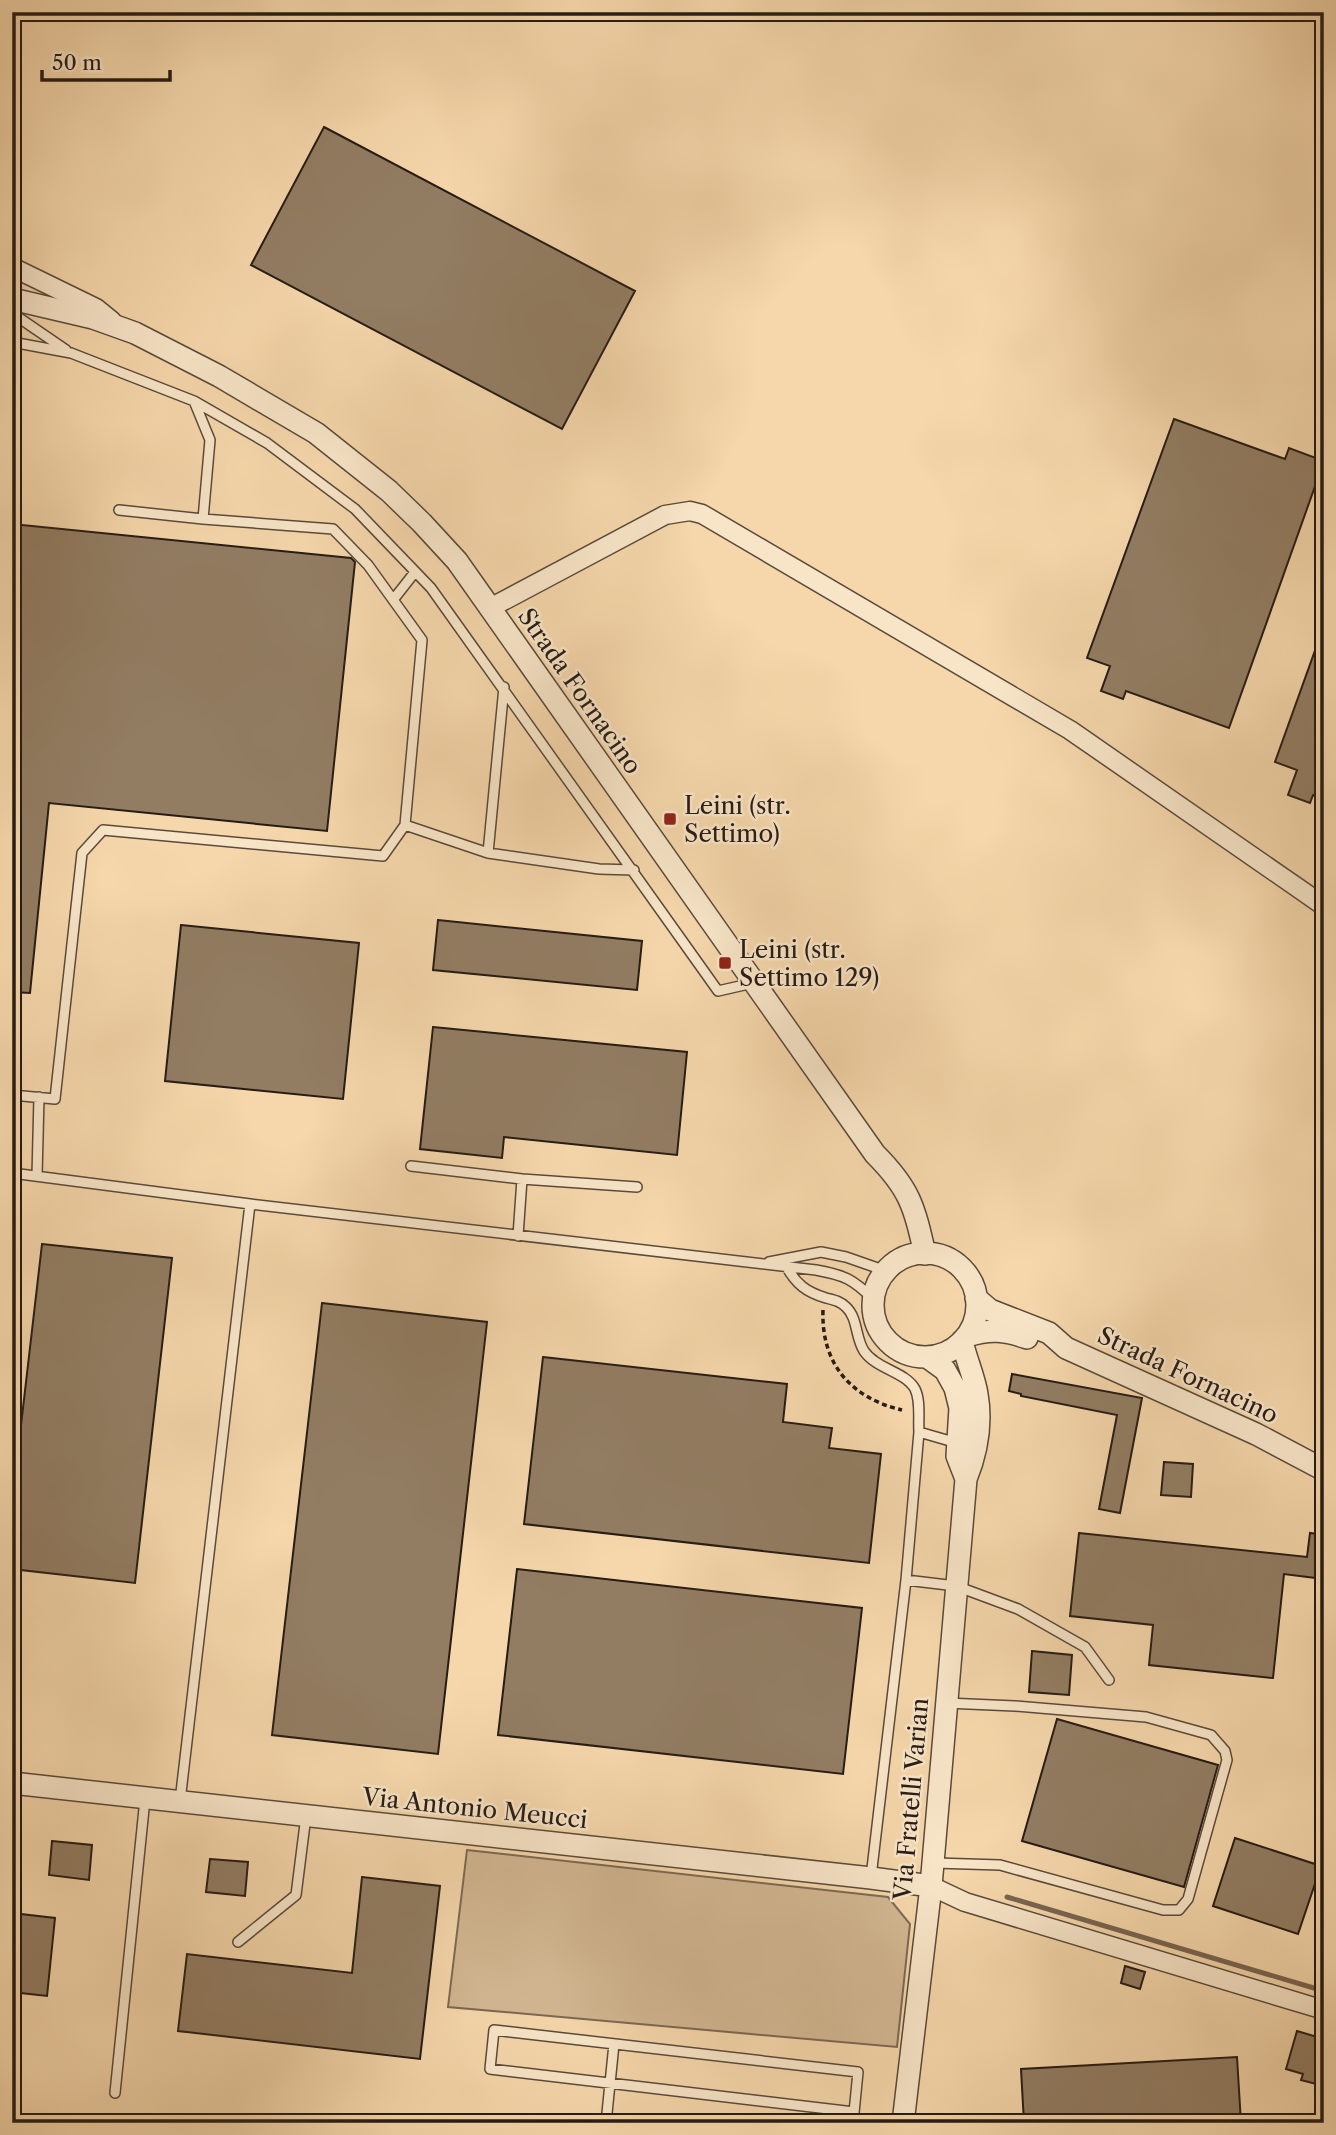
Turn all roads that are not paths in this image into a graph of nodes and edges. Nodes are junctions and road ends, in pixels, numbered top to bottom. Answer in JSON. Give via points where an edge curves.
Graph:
{"nodes":[{"id":1,"x":12,"y":267,"type":"edge"},
{"id":2,"x":12,"y":299,"type":"edge"},
{"id":3,"x":12,"y":312,"type":"edge"},
{"id":4,"x":124,"y":329,"type":"junction"},
{"id":5,"x":12,"y":342,"type":"edge"},
{"id":6,"x":158,"y":347,"type":"junction"},
{"id":7,"x":71,"y":353,"type":"junction"},
{"id":8,"x":194,"y":401,"type":"junction"},
{"id":9,"x":119,"y":510,"type":"dead end"},
{"id":10,"x":204,"y":519,"type":"junction"},
{"id":11,"x":415,"y":572,"type":"junction"},
{"id":12,"x":393,"y":600,"type":"junction"},
{"id":13,"x":490,"y":607,"type":"junction"},
{"id":14,"x":504,"y":687,"type":"junction"},
{"id":15,"x":405,"y":825,"type":"junction"},
{"id":16,"x":488,"y":853,"type":"junction"},
{"id":17,"x":634,"y":870,"type":"junction"},
{"id":18,"x":1324,"y":906,"type":"edge"},
{"id":19,"x":754,"y":983,"type":"junction"},
{"id":20,"x":12,"y":1095,"type":"edge"},
{"id":21,"x":39,"y":1097,"type":"junction"},
{"id":22,"x":875,"y":1154,"type":"junction"},
{"id":23,"x":411,"y":1166,"type":"dead end"},
{"id":24,"x":12,"y":1173,"type":"edge"},
{"id":25,"x":37,"y":1176,"type":"junction"},
{"id":26,"x":522,"y":1179,"type":"junction"},
{"id":27,"x":637,"y":1187,"type":"dead end"},
{"id":28,"x":250,"y":1203,"type":"junction"},
{"id":29,"x":518,"y":1236,"type":"junction"},
{"id":30,"x":925,"y":1254,"type":"junction"},
{"id":31,"x":760,"y":1264,"type":"junction"},
{"id":32,"x":786,"y":1266,"type":"junction"},
{"id":33,"x":891,"y":1266,"type":"junction"},
{"id":34,"x":976,"y":1298,"type":"junction"},
{"id":35,"x":873,"y":1299,"type":"junction"},
{"id":36,"x":965,"y":1338,"type":"junction"},
{"id":37,"x":1066,"y":1348,"type":"junction"},
{"id":38,"x":927,"y":1357,"type":"junction"},
{"id":39,"x":919,"y":1432,"type":"junction"},
{"id":40,"x":967,"y":1444,"type":"junction"},
{"id":41,"x":1324,"y":1470,"type":"edge"},
{"id":42,"x":906,"y":1580,"type":"junction"},
{"id":43,"x":956,"y":1586,"type":"junction"},
{"id":44,"x":1109,"y":1680,"type":"dead end"},
{"id":45,"x":946,"y":1703,"type":"junction"},
{"id":46,"x":12,"y":1783,"type":"edge"},
{"id":47,"x":146,"y":1798,"type":"junction"},
{"id":48,"x":180,"y":1801,"type":"junction"},
{"id":49,"x":306,"y":1816,"type":"junction"},
{"id":50,"x":933,"y":1863,"type":"junction"},
{"id":51,"x":871,"y":1878,"type":"junction"},
{"id":52,"x":931,"y":1886,"type":"junction"},
{"id":53,"x":238,"y":1942,"type":"dead end"},
{"id":54,"x":1324,"y":2010,"type":"edge"},
{"id":55,"x":614,"y":2044,"type":"junction"},
{"id":56,"x":610,"y":2085,"type":"junction"},
{"id":57,"x":115,"y":2092,"type":"dead end"},
{"id":58,"x":854,"y":2112,"type":"junction"},
{"id":59,"x":606,"y":2123,"type":"edge"},
{"id":60,"x":853,"y":2123,"type":"edge"},
{"id":61,"x":903,"y":2123,"type":"edge"}],
"edges":[{"from":1,"to":4,"type":"street","name":"Strada Fornacino","via":[[96,308]]},
{"from":2,"to":4,"type":"street","name":"Strada Fornacino"},
{"from":3,"to":6,"type":"street","name":"Strada Fornacino"},
{"from":3,"to":7,"type":"lane"},
{"from":4,"to":6,"type":"street","name":"Strada Fornacino"},
{"from":5,"to":7,"type":"lane"},
{"from":6,"to":13,"type":"street","name":"Strada Fornacino","via":[[219,376],[316,433],[422,523]]},
{"from":7,"to":8,"type":"lane"},
{"from":8,"to":10,"type":"lane","via":[[209,440]]},
{"from":8,"to":11,"type":"lane","via":[[267,443],[355,509]]},
{"from":9,"to":10,"type":"lane"},
{"from":10,"to":12,"type":"lane","via":[[333,530],[368,565]]},
{"from":11,"to":12,"type":"lane"},
{"from":11,"to":14,"type":"lane"},
{"from":12,"to":15,"type":"lane","via":[[422,640]]},
{"from":13,"to":18,"type":"street","via":[[665,515],[702,514],[1059,722]]},
{"from":13,"to":19,"type":"street","name":"Strada Fornacino"},
{"from":14,"to":16,"type":"lane"},
{"from":14,"to":17,"type":"lane"},
{"from":15,"to":16,"type":"lane"},
{"from":15,"to":21,"type":"lane","via":[[383,856],[103,830],[82,853],[55,1099]]},
{"from":16,"to":17,"type":"lane"},
{"from":17,"to":19,"type":"lane","via":[[718,991]]},
{"from":19,"to":22,"type":"street","name":"Strada Fornacino"},
{"from":20,"to":21,"type":"lane"},
{"from":21,"to":25,"type":"lane"},
{"from":22,"to":30,"type":"street","name":"Strada Fornacino","via":[[908,1194]]},
{"from":22,"to":33,"type":"street","name":"Strada Fornacino","via":[[905,1222],[904,1245]]},
{"from":23,"to":26,"type":"lane"},
{"from":24,"to":25,"type":"lane"},
{"from":25,"to":28,"type":"lane"},
{"from":26,"to":27,"type":"lane"},
{"from":26,"to":29,"type":"lane"},
{"from":28,"to":29,"type":"lane"},
{"from":28,"to":48,"type":"lane"},
{"from":29,"to":31,"type":"lane"},
{"from":30,"to":33,"type":"street"},
{"from":30,"to":34,"type":"street","via":[[953,1262],[972,1284]]},
{"from":31,"to":32,"type":"lane"},
{"from":31,"to":33,"type":"lane","via":[[821,1252]]},
{"from":32,"to":35,"type":"lane","via":[[841,1275]]},
{"from":32,"to":39,"type":"lane","via":[[801,1287],[844,1305],[866,1353],[915,1389]]},
{"from":33,"to":35,"type":"street","via":[[877,1284]]},
{"from":34,"to":36,"type":"street","via":[[973,1324]]},
{"from":34,"to":37,"type":"street","name":"Strada Fornacino","via":[[990,1310],[1049,1333]]},
{"from":35,"to":38,"type":"street","via":[[881,1334],[893,1347]]},
{"from":36,"to":37,"type":"street","name":"Strada Fornacino","via":[[999,1330]]},
{"from":36,"to":38,"type":"street","via":[[952,1350]]},
{"from":36,"to":40,"type":"street","name":"Via Fratelli Varian","via":[[979,1416]]},
{"from":37,"to":41,"type":"street","name":"Strada Fornacino"},
{"from":38,"to":40,"type":"street","name":"Via Fratelli Varian","via":[[945,1370],[955,1388]]},
{"from":39,"to":40,"type":"lane"},
{"from":39,"to":42,"type":"lane"},
{"from":40,"to":43,"type":"street","name":"Via Fratelli Varian","via":[[975,1457],[966,1479]]},
{"from":42,"to":43,"type":"lane"},
{"from":42,"to":51,"type":"lane"},
{"from":43,"to":44,"type":"lane","via":[[1001,1602],[1085,1647]]},
{"from":43,"to":45,"type":"street","name":"Via Fratelli Varian"},
{"from":45,"to":50,"type":"street","name":"Via Fratelli Varian"},
{"from":45,"to":50,"type":"lane","via":[[1146,1717],[1210,1735],[1227,1760],[1188,1899],[1179,1910],[1163,1910],[1000,1865]]},
{"from":46,"to":47,"type":"street","name":"Via Antonio Meucci"},
{"from":47,"to":48,"type":"street","name":"Via Antonio Meucci"},
{"from":47,"to":57,"type":"lane"},
{"from":48,"to":49,"type":"street","name":"Via Antonio Meucci"},
{"from":49,"to":51,"type":"street","name":"Via Antonio Meucci"},
{"from":49,"to":53,"type":"lane","via":[[296,1895]]},
{"from":50,"to":52,"type":"street","name":"Via Fratelli Varian"},
{"from":51,"to":52,"type":"street","name":"Via Antonio Meucci"},
{"from":52,"to":54,"type":"street","via":[[965,1902]]},
{"from":52,"to":61,"type":"street","name":"Via Fratelli Varian"},
{"from":55,"to":56,"type":"lane"},
{"from":55,"to":56,"type":"lane","via":[[494,2030],[490,2069]]},
{"from":55,"to":58,"type":"lane","via":[[858,2072]]},
{"from":56,"to":58,"type":"lane"},
{"from":56,"to":59,"type":"lane"},
{"from":58,"to":60,"type":"lane"}]}
